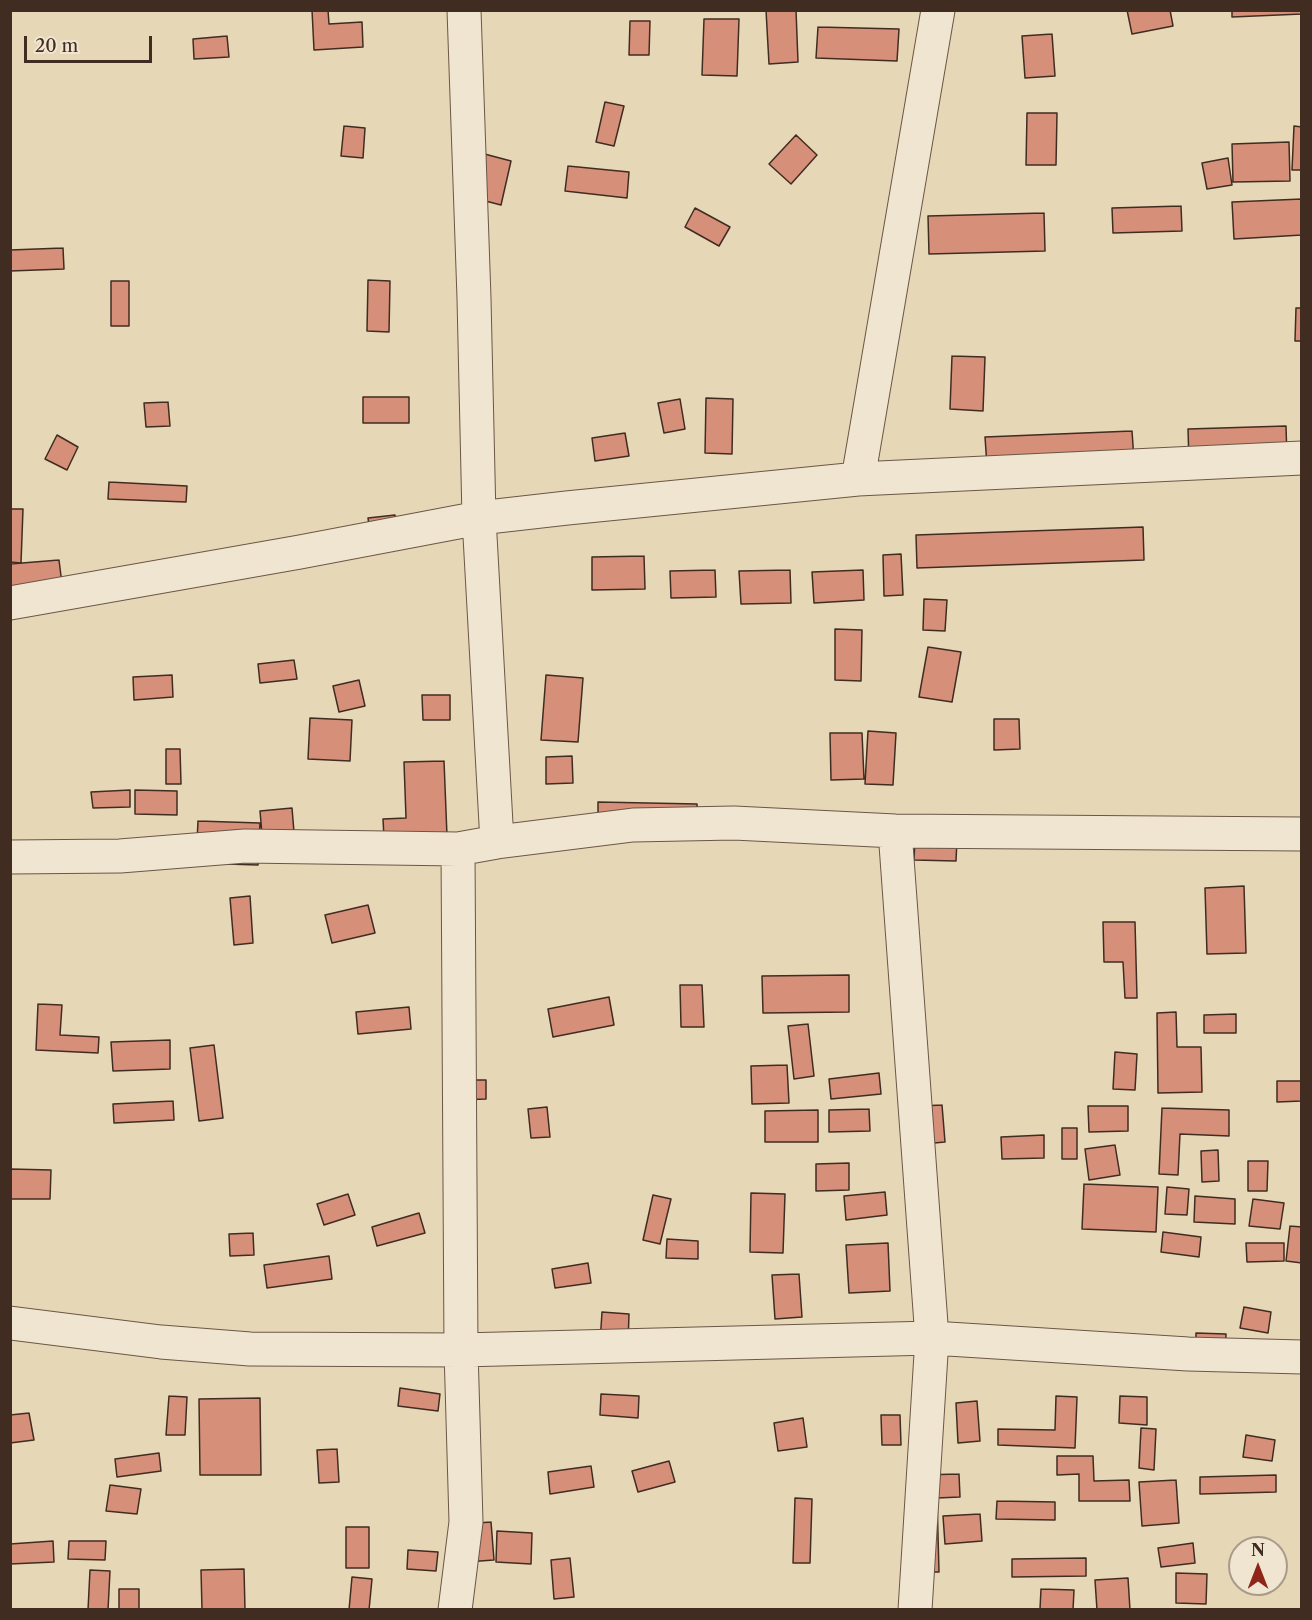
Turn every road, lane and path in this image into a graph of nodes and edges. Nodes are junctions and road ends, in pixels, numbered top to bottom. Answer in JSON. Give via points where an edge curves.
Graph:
{"nodes":[{"id":1,"x":464,"y":10,"type":"edge"},
{"id":2,"x":938,"y":10,"type":"edge"},
{"id":3,"x":1302,"y":458,"type":"edge"},
{"id":4,"x":858,"y":479,"type":"junction"},
{"id":5,"x":479,"y":518,"type":"junction"},
{"id":6,"x":10,"y":603,"type":"edge"},
{"id":7,"x":895,"y":831,"type":"junction"},
{"id":8,"x":1302,"y":834,"type":"edge"},
{"id":9,"x":497,"y":842,"type":"junction"},
{"id":10,"x":458,"y":849,"type":"junction"},
{"id":11,"x":10,"y":857,"type":"edge"},
{"id":12,"x":10,"y":1323,"type":"edge"},
{"id":13,"x":932,"y":1338,"type":"junction"},
{"id":14,"x":461,"y":1350,"type":"junction"},
{"id":15,"x":1302,"y":1357,"type":"edge"},
{"id":16,"x":455,"y":1610,"type":"edge"},
{"id":17,"x":915,"y":1610,"type":"edge"}],
"edges":[{"from":1,"to":5,"type":"street"},
{"from":2,"to":4,"type":"street"},
{"from":3,"to":4,"type":"street"},
{"from":4,"to":5,"type":"street"},
{"from":5,"to":6,"type":"street"},
{"from":5,"to":9,"type":"street"},
{"from":7,"to":8,"type":"street"},
{"from":7,"to":9,"type":"street","via":[[735,823],[633,825]]},
{"from":7,"to":13,"type":"street"},
{"from":9,"to":10,"type":"street"},
{"from":10,"to":11,"type":"street","via":[[245,846],[120,856]]},
{"from":10,"to":14,"type":"street"},
{"from":12,"to":14,"type":"street","via":[[250,1349]]},
{"from":13,"to":14,"type":"street"},
{"from":13,"to":15,"type":"street"},
{"from":13,"to":17,"type":"street"},
{"from":14,"to":16,"type":"street","via":[[466,1522]]}]}
